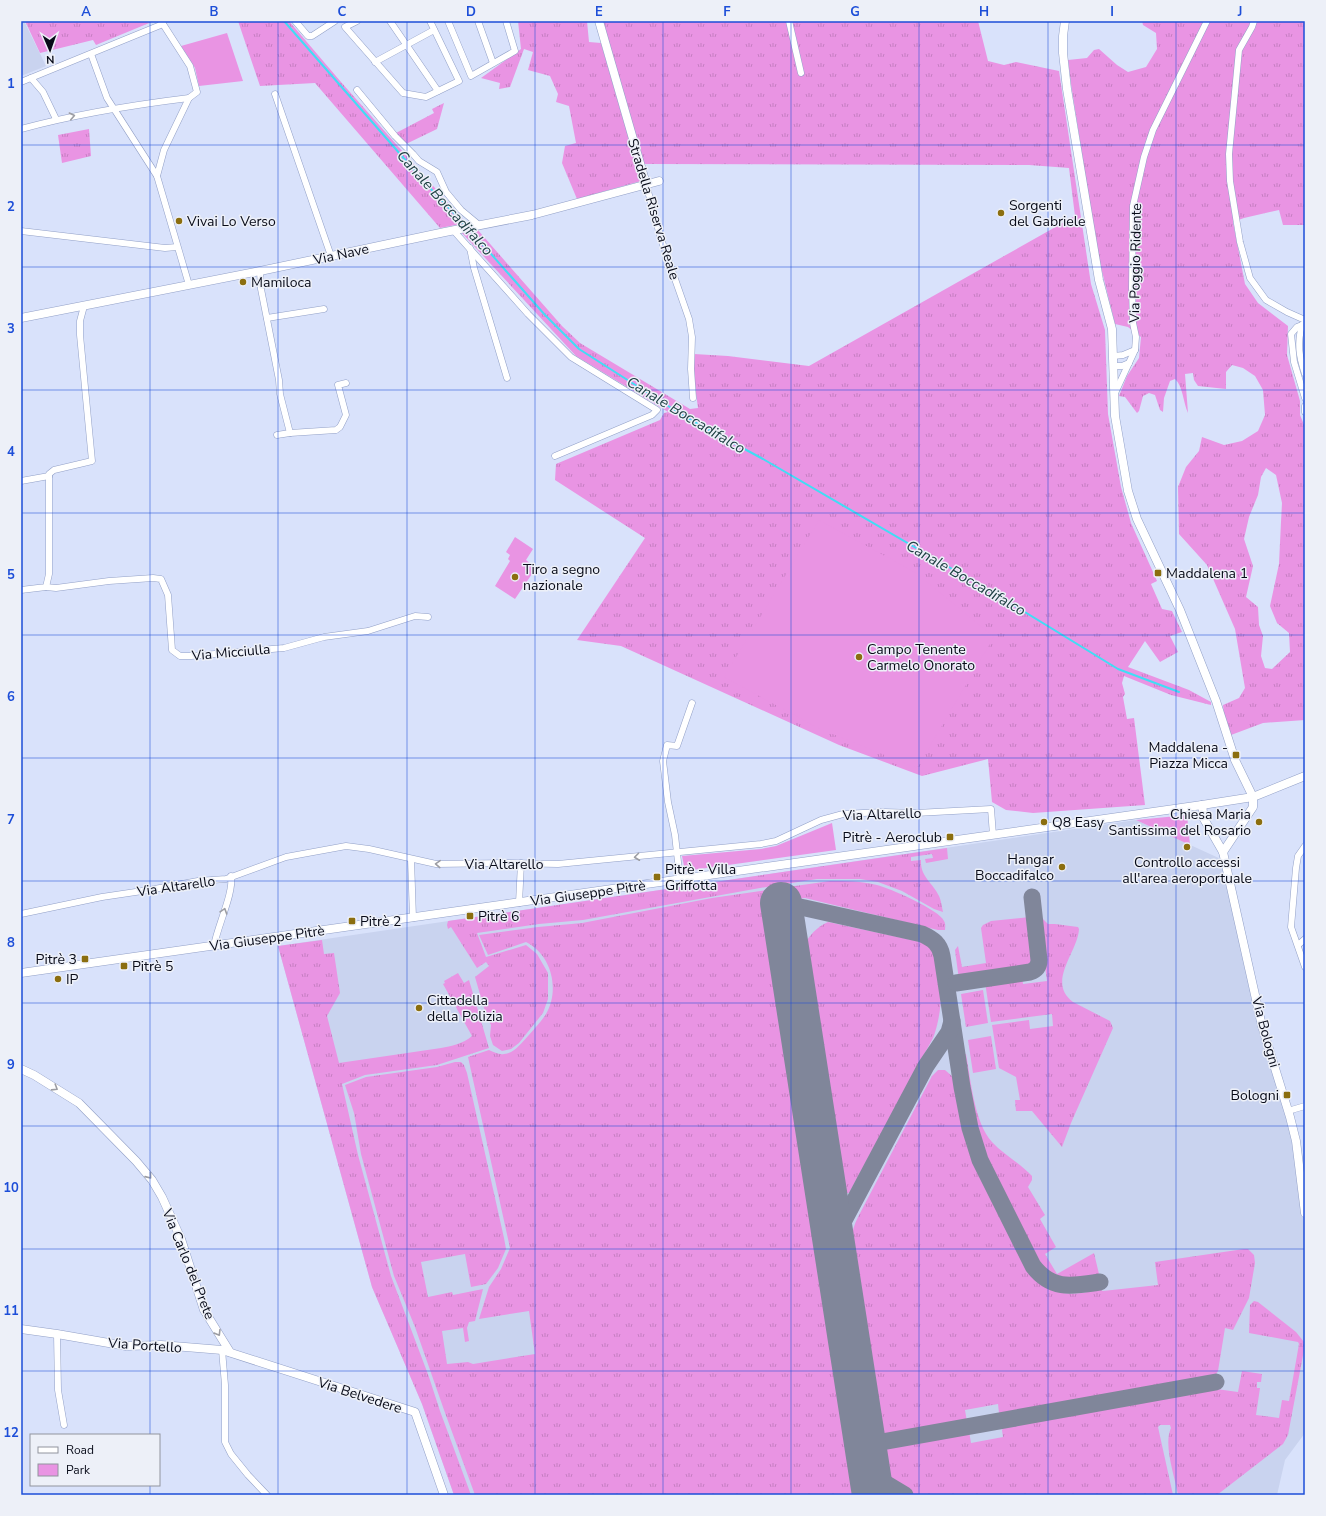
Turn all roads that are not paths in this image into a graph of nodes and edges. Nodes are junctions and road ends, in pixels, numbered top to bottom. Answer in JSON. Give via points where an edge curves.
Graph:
{"nodes":[{"id":1,"x":295,"y":21,"type":"edge"},
{"id":2,"x":335,"y":21,"type":"edge"},
{"id":3,"x":357,"y":21,"type":"edge"},
{"id":4,"x":390,"y":21,"type":"edge"},
{"id":5,"x":430,"y":21,"type":"edge"},
{"id":6,"x":478,"y":21,"type":"edge"},
{"id":7,"x":506,"y":21,"type":"edge"},
{"id":8,"x":599,"y":21,"type":"edge"},
{"id":9,"x":790,"y":21,"type":"edge"},
{"id":10,"x":1065,"y":21,"type":"edge"},
{"id":11,"x":1207,"y":21,"type":"edge"},
{"id":12,"x":1254,"y":21,"type":"edge"},
{"id":13,"x":449,"y":22,"type":"edge"},
{"id":14,"x":162,"y":23,"type":"edge"},
{"id":15,"x":434,"y":30,"type":"junction"},
{"id":16,"x":406,"y":45,"type":"junction"},
{"id":17,"x":91,"y":54,"type":"junction"},
{"id":18,"x":375,"y":62,"type":"junction"},
{"id":19,"x":493,"y":63,"type":"junction"},
{"id":20,"x":801,"y":74,"type":"dead end"},
{"id":21,"x":31,"y":78,"type":"junction"},
{"id":22,"x":21,"y":82,"type":"edge"},
{"id":23,"x":357,"y":90,"type":"dead end"},
{"id":24,"x":438,"y":91,"type":"junction"},
{"id":25,"x":274,"y":94,"type":"dead end"},
{"id":26,"x":189,"y":98,"type":"junction"},
{"id":27,"x":115,"y":108,"type":"junction"},
{"id":28,"x":56,"y":119,"type":"junction"},
{"id":29,"x":21,"y":129,"type":"edge"},
{"id":30,"x":157,"y":176,"type":"junction"},
{"id":31,"x":659,"y":181,"type":"dead end"},
{"id":32,"x":646,"y":184,"type":"junction"},
{"id":33,"x":477,"y":225,"type":"junction"},
{"id":34,"x":457,"y":229,"type":"junction"},
{"id":35,"x":21,"y":231,"type":"edge"},
{"id":36,"x":177,"y":247,"type":"junction"},
{"id":37,"x":470,"y":248,"type":"junction"},
{"id":38,"x":330,"y":256,"type":"junction"},
{"id":39,"x":260,"y":271,"type":"junction"},
{"id":40,"x":189,"y":285,"type":"junction"},
{"id":41,"x":84,"y":306,"type":"junction"},
{"id":42,"x":324,"y":309,"type":"dead end"},
{"id":43,"x":21,"y":318,"type":"edge"},
{"id":44,"x":267,"y":318,"type":"junction"},
{"id":45,"x":1304,"y":323,"type":"edge"},
{"id":46,"x":1135,"y":350,"type":"junction"},
{"id":47,"x":1114,"y":356,"type":"junction"},
{"id":48,"x":1129,"y":363,"type":"junction"},
{"id":49,"x":1113,"y":366,"type":"junction"},
{"id":50,"x":1305,"y":374,"type":"edge"},
{"id":51,"x":507,"y":378,"type":"dead end"},
{"id":52,"x":346,"y":383,"type":"dead end"},
{"id":53,"x":1114,"y":394,"type":"junction"},
{"id":54,"x":693,"y":398,"type":"dead end"},
{"id":55,"x":1305,"y":398,"type":"edge"},
{"id":56,"x":1305,"y":406,"type":"edge"},
{"id":57,"x":1305,"y":412,"type":"edge"},
{"id":58,"x":290,"y":432,"type":"junction"},
{"id":59,"x":277,"y":435,"type":"dead end"},
{"id":60,"x":555,"y":456,"type":"dead end"},
{"id":61,"x":50,"y":476,"type":"junction"},
{"id":62,"x":21,"y":481,"type":"edge"},
{"id":63,"x":46,"y":587,"type":"junction"},
{"id":64,"x":21,"y":590,"type":"edge"},
{"id":65,"x":428,"y":617,"type":"dead end"},
{"id":66,"x":692,"y":703,"type":"dead end"},
{"id":67,"x":1305,"y":776,"type":"edge"},
{"id":68,"x":1253,"y":797,"type":"junction"},
{"id":69,"x":1202,"y":805,"type":"junction"},
{"id":70,"x":993,"y":835,"type":"junction"},
{"id":71,"x":1305,"y":846,"type":"edge"},
{"id":72,"x":676,"y":852,"type":"junction"},
{"id":73,"x":1223,"y":852,"type":"junction"},
{"id":74,"x":411,"y":859,"type":"junction"},
{"id":75,"x":521,"y":863,"type":"junction"},
{"id":76,"x":231,"y":876,"type":"junction"},
{"id":77,"x":680,"y":880,"type":"junction"},
{"id":78,"x":519,"y":902,"type":"junction"},
{"id":79,"x":21,"y":914,"type":"edge"},
{"id":80,"x":413,"y":918,"type":"junction"},
{"id":81,"x":1305,"y":939,"type":"edge"},
{"id":82,"x":1298,"y":945,"type":"junction"},
{"id":83,"x":214,"y":946,"type":"junction"},
{"id":84,"x":1305,"y":967,"type":"edge"},
{"id":85,"x":21,"y":973,"type":"edge"},
{"id":86,"x":21,"y":1069,"type":"edge"},
{"id":87,"x":1305,"y":1106,"type":"edge"},
{"id":88,"x":1288,"y":1111,"type":"junction"},
{"id":89,"x":1305,"y":1213,"type":"edge"},
{"id":90,"x":21,"y":1329,"type":"edge"},
{"id":91,"x":57,"y":1334,"type":"junction"},
{"id":92,"x":226,"y":1351,"type":"junction"},
{"id":93,"x":64,"y":1425,"type":"dead end"},
{"id":94,"x":267,"y":1495,"type":"edge"},
{"id":95,"x":444,"y":1495,"type":"edge"}],
"edges":[{"from":1,"to":2,"type":"street","via":[[308,36]]},
{"from":3,"to":18,"type":"street","via":[[345,27]]},
{"from":4,"to":16,"type":"street"},
{"from":5,"to":15,"type":"street"},
{"from":6,"to":19,"type":"street"},
{"from":7,"to":19,"type":"street","via":[[515,51]]},
{"from":8,"to":32,"type":"street","name":"Stradella Riserva Reale"},
{"from":9,"to":20,"type":"street"},
{"from":10,"to":47,"type":"street","via":[[1063,53],[1067,89],[1099,280],[1112,329]]},
{"from":11,"to":46,"type":"street","name":"Via Poggio Ridente","via":[[1153,130],[1133,206],[1132,288]]},
{"from":12,"to":45,"type":"street","via":[[1239,50],[1229,154],[1230,181],[1240,242],[1250,278],[1266,300]]},
{"from":13,"to":19,"type":"street","via":[[471,76]]},
{"from":14,"to":17,"type":"street"},
{"from":14,"to":26,"type":"street","via":[[190,66],[197,92]]},
{"from":15,"to":16,"type":"street"},
{"from":15,"to":24,"type":"street","via":[[459,81]]},
{"from":16,"to":18,"type":"street"},
{"from":16,"to":24,"type":"street"},
{"from":17,"to":21,"type":"street"},
{"from":17,"to":27,"type":"street","via":[[107,98]]},
{"from":18,"to":24,"type":"street","via":[[403,93],[426,97]]},
{"from":21,"to":22,"type":"street"},
{"from":21,"to":28,"type":"street","via":[[43,92]]},
{"from":23,"to":33,"type":"street","via":[[412,154],[437,172],[446,192]]},
{"from":25,"to":38,"type":"street"},
{"from":26,"to":27,"type":"street"},
{"from":26,"to":30,"type":"street","via":[[164,150]]},
{"from":28,"to":27,"type":"street","one_way":true},
{"from":27,"to":30,"type":"street"},
{"from":28,"to":29,"type":"street"},
{"from":30,"to":36,"type":"street"},
{"from":31,"to":32,"type":"street","name":"Via Nave"},
{"from":32,"to":33,"type":"street","name":"Via Nave","via":[[532,215]]},
{"from":32,"to":54,"type":"street","name":"Stradella Riserva Reale","via":[[661,239],[675,270],[689,319],[692,337]]},
{"from":33,"to":34,"type":"street","name":"Via Nave"},
{"from":34,"to":37,"type":"street"},
{"from":34,"to":38,"type":"street","name":"Via Nave"},
{"from":35,"to":36,"type":"street","via":[[165,248]]},
{"from":36,"to":40,"type":"street"},
{"from":37,"to":51,"type":"street"},
{"from":37,"to":60,"type":"street","via":[[528,314],[571,357],[657,410],[652,415]]},
{"from":38,"to":39,"type":"street","name":"Via Nave"},
{"from":39,"to":40,"type":"street","name":"Via Nave"},
{"from":39,"to":44,"type":"street"},
{"from":40,"to":41,"type":"street","name":"Via Nave"},
{"from":41,"to":43,"type":"street","name":"Via Nave"},
{"from":41,"to":61,"type":"street","via":[[80,335],[92,462],[54,470]]},
{"from":42,"to":44,"type":"street"},
{"from":44,"to":58,"type":"street","via":[[280,394]]},
{"from":45,"to":50,"type":"street","via":[[1299,338],[1299,357]]},
{"from":45,"to":55,"type":"street","via":[[1291,334],[1294,362]]},
{"from":46,"to":47,"type":"street"},
{"from":46,"to":48,"type":"street","name":"Via Poggio Ridente"},
{"from":47,"to":49,"type":"street"},
{"from":48,"to":49,"type":"street"},
{"from":48,"to":53,"type":"street","name":"Via Poggio Ridente"},
{"from":49,"to":53,"type":"street"},
{"from":52,"to":58,"type":"street","via":[[338,385],[346,415],[340,427],[336,430]]},
{"from":53,"to":68,"type":"street","via":[[1124,474],[1137,519],[1180,610],[1216,701],[1235,760]]},
{"from":56,"to":57,"type":"street"},
{"from":58,"to":59,"type":"street"},
{"from":61,"to":62,"type":"street"},
{"from":61,"to":63,"type":"street","via":[[49,574]]},
{"from":63,"to":64,"type":"street","name":"Via Micciulla"},
{"from":63,"to":65,"type":"street","name":"Via Micciulla","via":[[160,579],[168,595],[172,650],[180,656],[284,648],[324,637],[368,631],[415,616]]},
{"from":66,"to":72,"type":"street","via":[[677,746],[667,745],[663,762]]},
{"from":67,"to":68,"type":"street","name":"Via Giuseppe Pitrè"},
{"from":68,"to":69,"type":"street","name":"Via Giuseppe Pitrè"},
{"from":68,"to":73,"type":"street","via":[[1253,807]]},
{"from":69,"to":70,"type":"street","name":"Via Giuseppe Pitrè"},
{"from":69,"to":73,"type":"street","name":"Via Bologni","via":[[1204,819]]},
{"from":70,"to":72,"type":"street","name":"Via Altarello","via":[[991,809],[843,814],[821,820],[776,841]]},
{"from":70,"to":77,"type":"street","name":"Via Giuseppe Pitrè"},
{"from":71,"to":82,"type":"street","via":[[1298,856],[1291,927]]},
{"from":72,"to":75,"type":"street","name":"Via Altarello","one_way":true,"via":[[558,864]]},
{"from":72,"to":77,"type":"street"},
{"from":73,"to":88,"type":"street","name":"Via Bologni","via":[[1262,1026]]},
{"from":75,"to":74,"type":"street","name":"Via Altarello","one_way":true,"via":[[436,864]]},
{"from":74,"to":76,"type":"street","name":"Via Altarello","via":[[346,846],[286,856]]},
{"from":74,"to":80,"type":"street"},
{"from":75,"to":78,"type":"street"},
{"from":76,"to":79,"type":"street","name":"Via Altarello","via":[[226,879],[198,881],[102,897]]},
{"from":83,"to":76,"type":"street","one_way":true,"via":[[232,888]]},
{"from":77,"to":78,"type":"street","name":"Via Giuseppe Pitrè"},
{"from":78,"to":80,"type":"street","name":"Via Giuseppe Pitrè"},
{"from":80,"to":83,"type":"street","name":"Via Giuseppe Pitrè"},
{"from":81,"to":82,"type":"street"},
{"from":82,"to":84,"type":"street"},
{"from":83,"to":85,"type":"street","name":"Via Giuseppe Pitrè"},
{"from":86,"to":92,"type":"street","name":"Via Carlo del Prete","one_way":true,"via":[[79,1103],[152,1180],[181,1239],[204,1310]]},
{"from":87,"to":88,"type":"street"},
{"from":88,"to":89,"type":"street","name":"Via Bologni","via":[[1296,1142]]},
{"from":90,"to":91,"type":"street","name":"Via Portello"},
{"from":91,"to":92,"type":"street","name":"Via Portello","via":[[126,1346],[161,1345]]},
{"from":91,"to":93,"type":"street","via":[[58,1390]]},
{"from":92,"to":94,"type":"street","via":[[225,1442],[231,1454]]},
{"from":92,"to":95,"type":"street","name":"Via Belvedere","via":[[414,1412]]}]}
